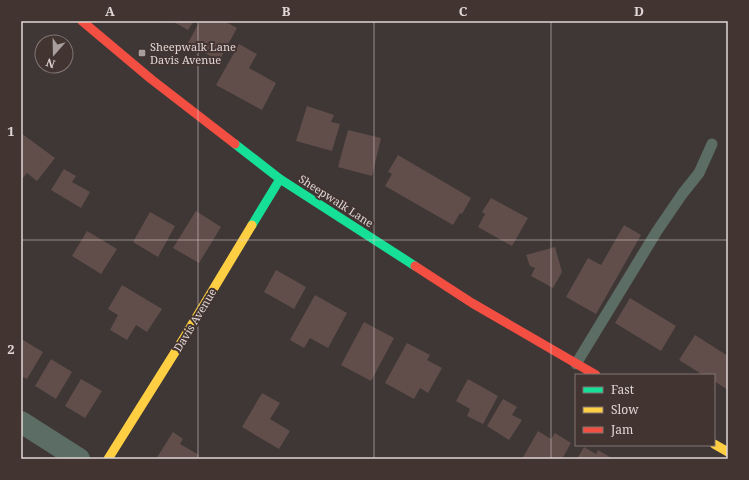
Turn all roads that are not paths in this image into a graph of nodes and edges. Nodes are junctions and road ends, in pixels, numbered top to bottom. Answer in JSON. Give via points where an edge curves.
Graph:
{"nodes":[{"id":1,"x":82,"y":21,"type":"edge"},
{"id":2,"x":712,"y":144,"type":"dead end"},
{"id":3,"x":280,"y":179,"type":"junction"},
{"id":4,"x":576,"y":364,"type":"junction"},
{"id":5,"x":594,"y":374,"type":"edge"},
{"id":6,"x":21,"y":422,"type":"edge"},
{"id":7,"x":715,"y":445,"type":"edge"},
{"id":8,"x":728,"y":452,"type":"edge"},
{"id":9,"x":79,"y":459,"type":"edge"},
{"id":10,"x":108,"y":459,"type":"edge"}],
"edges":[{"from":1,"to":3,"type":"main road","name":"Sheepwalk Lane","via":[[151,79]]},
{"from":2,"to":4,"type":"lane","via":[[699,173],[657,231]]},
{"from":3,"to":4,"type":"main road","name":"Sheepwalk Lane","via":[[472,303]]},
{"from":3,"to":10,"type":"main road","name":"Davis Avenue"},
{"from":4,"to":5,"type":"main road","name":"Sheepwalk Lane"},
{"from":6,"to":9,"type":"street"},
{"from":7,"to":8,"type":"main road"}]}
